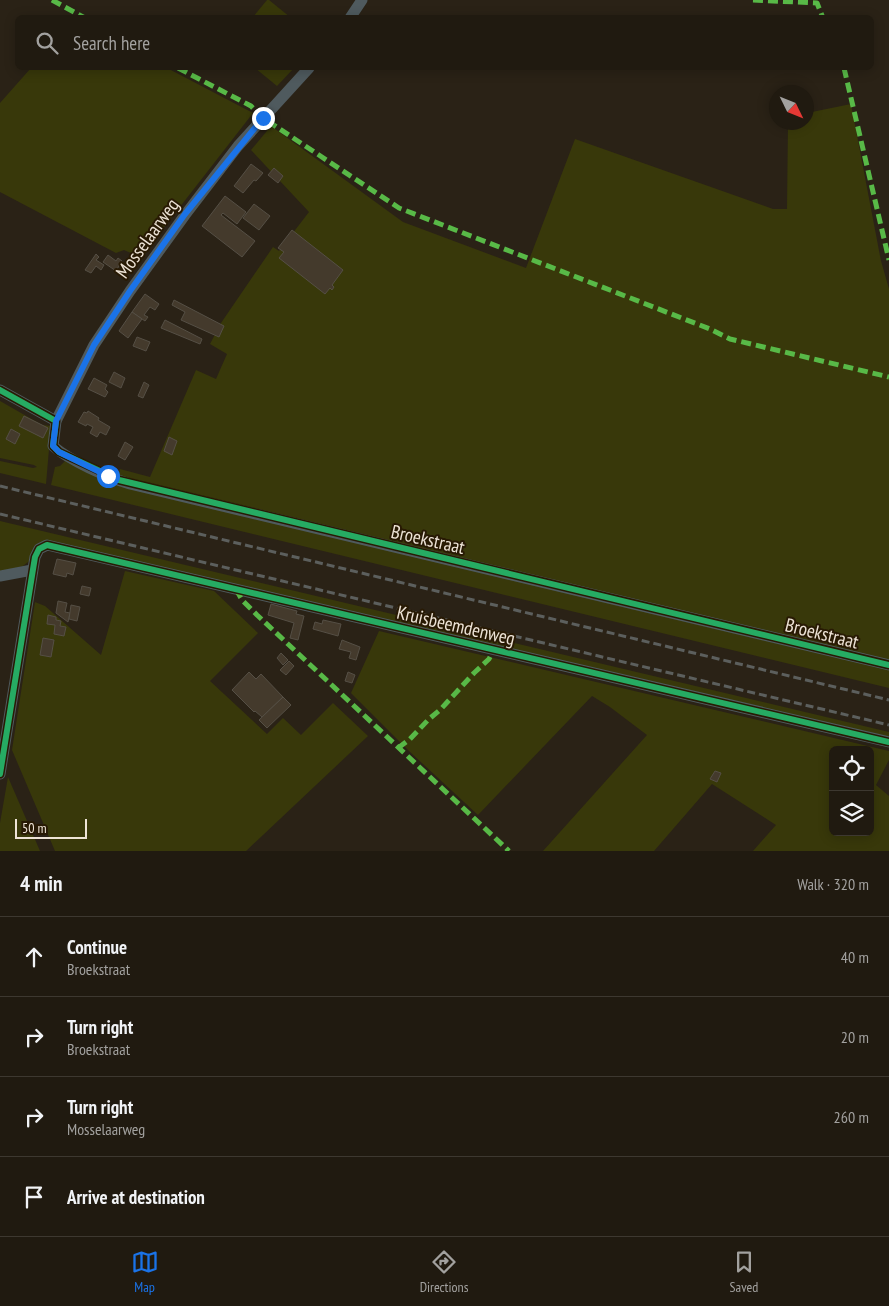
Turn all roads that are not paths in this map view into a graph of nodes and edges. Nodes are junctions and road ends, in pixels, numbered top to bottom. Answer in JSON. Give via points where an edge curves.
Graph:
{"nodes":[{"id":1,"x":362,"y":0,"type":"edge"},
{"id":2,"x":352,"y":15,"type":"edge"},
{"id":3,"x":306,"y":70,"type":"edge"},
{"id":4,"x":0,"y":390,"type":"edge"},
{"id":5,"x":56,"y":421,"type":"junction"},
{"id":6,"x":32,"y":570,"type":"junction"},
{"id":7,"x":0,"y":576,"type":"edge"},
{"id":8,"x":889,"y":665,"type":"edge"},
{"id":9,"x":889,"y":742,"type":"edge"},
{"id":10,"x":0,"y":774,"type":"edge"}],
"edges":[{"from":1,"to":2,"type":"street"},
{"from":3,"to":5,"type":"street","name":"Mosselaarweg","via":[[238,146],[185,214],[94,345]]},
{"from":4,"to":5,"type":"street"},
{"from":5,"to":8,"type":"street","name":"Broekstraat","via":[[53,446],[59,452],[124,482]]},
{"from":6,"to":7,"type":"street"},
{"from":6,"to":9,"type":"street","name":"Kruisbeemdenweg","via":[[39,549],[53,546]]},
{"from":6,"to":10,"type":"street"}]}
